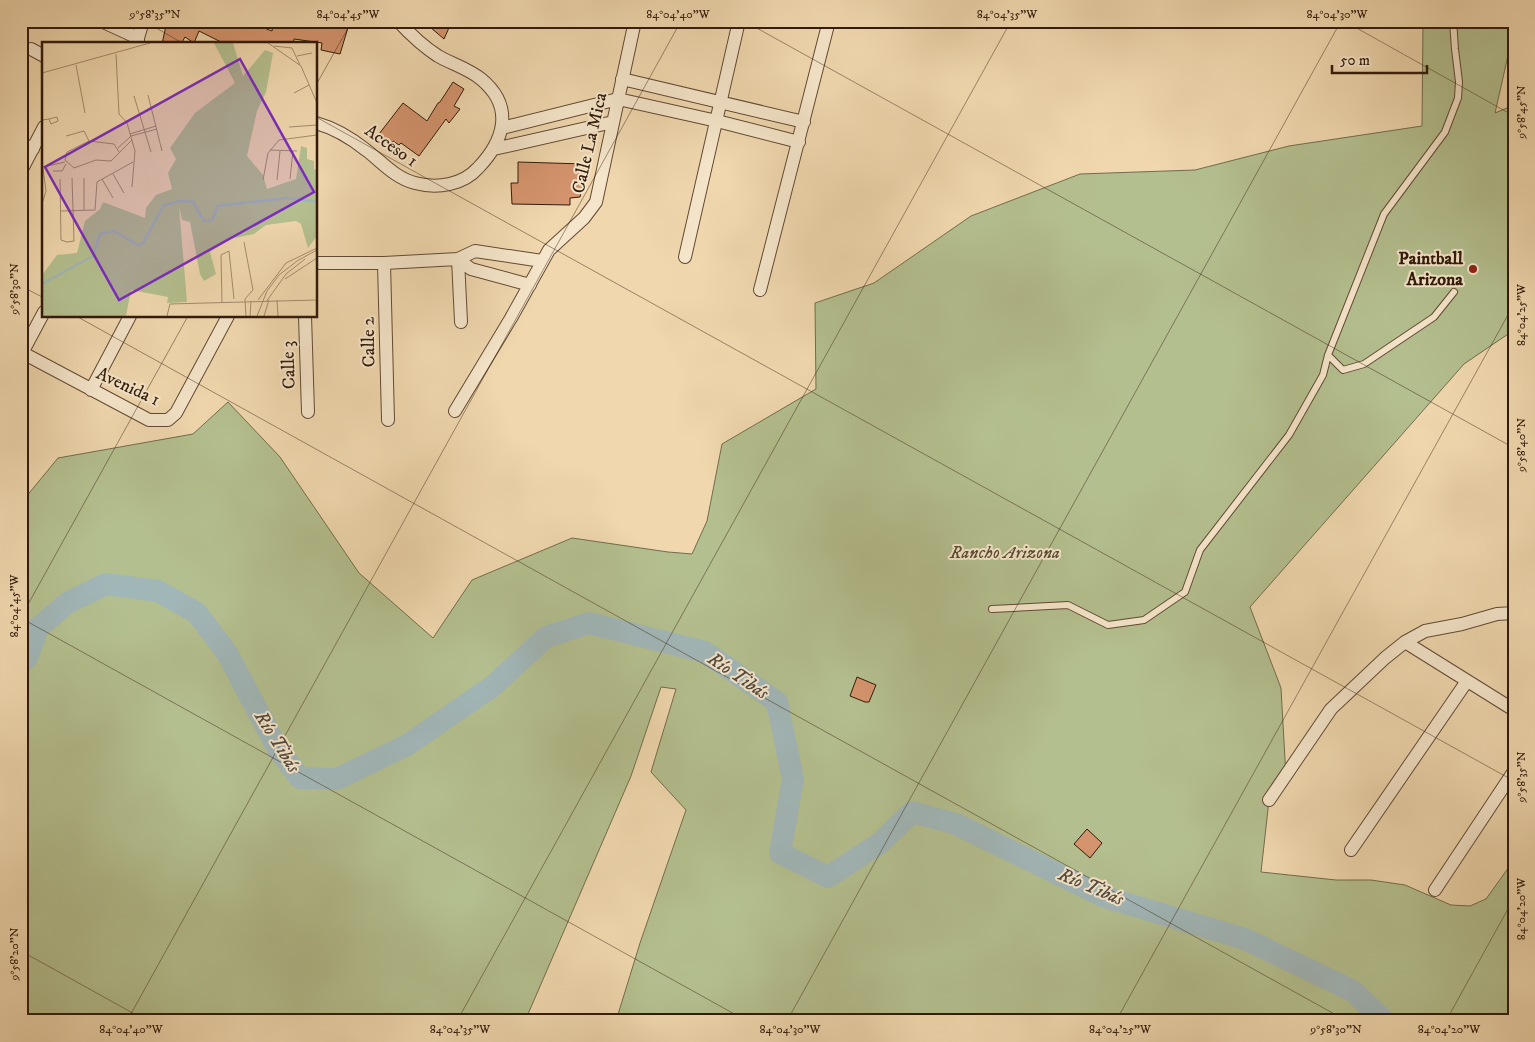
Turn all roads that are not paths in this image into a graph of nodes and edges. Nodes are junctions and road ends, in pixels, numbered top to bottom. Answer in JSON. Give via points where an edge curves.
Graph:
{"nodes":[{"id":1,"x":100,"y":21,"type":"edge"},
{"id":2,"x":143,"y":21,"type":"edge"},
{"id":3,"x":398,"y":21,"type":"edge"},
{"id":4,"x":635,"y":21,"type":"edge"},
{"id":5,"x":739,"y":21,"type":"edge"},
{"id":6,"x":829,"y":21,"type":"edge"},
{"id":7,"x":1453,"y":21,"type":"edge"},
{"id":8,"x":138,"y":41,"type":"edge"},
{"id":9,"x":31,"y":49,"type":"dead end"},
{"id":10,"x":42,"y":55,"type":"edge"},
{"id":11,"x":622,"y":79,"type":"junction"},
{"id":12,"x":618,"y":99,"type":"junction"},
{"id":13,"x":721,"y":102,"type":"junction"},
{"id":14,"x":717,"y":121,"type":"junction"},
{"id":15,"x":613,"y":122,"type":"junction"},
{"id":16,"x":804,"y":122,"type":"junction"},
{"id":17,"x":318,"y":124,"type":"edge"},
{"id":18,"x":502,"y":128,"type":"junction"},
{"id":19,"x":42,"y":129,"type":"edge"},
{"id":20,"x":799,"y":142,"type":"junction"},
{"id":21,"x":27,"y":146,"type":"edge"},
{"id":22,"x":494,"y":149,"type":"junction"},
{"id":23,"x":21,"y":171,"type":"edge"},
{"id":24,"x":686,"y":257,"type":"dead end"},
{"id":25,"x":458,"y":259,"type":"junction"},
{"id":26,"x":542,"y":261,"type":"junction"},
{"id":27,"x":318,"y":263,"type":"edge"},
{"id":28,"x":384,"y":263,"type":"junction"},
{"id":29,"x":530,"y":285,"type":"junction"},
{"id":30,"x":760,"y":290,"type":"dead end"},
{"id":31,"x":1454,"y":292,"type":"dead end"},
{"id":32,"x":42,"y":316,"type":"edge"},
{"id":33,"x":129,"y":318,"type":"edge"},
{"id":34,"x":227,"y":318,"type":"edge"},
{"id":35,"x":305,"y":318,"type":"edge"},
{"id":36,"x":461,"y":322,"type":"dead end"},
{"id":37,"x":22,"y":353,"type":"edge"},
{"id":38,"x":1328,"y":355,"type":"junction"},
{"id":39,"x":92,"y":390,"type":"junction"},
{"id":40,"x":455,"y":410,"type":"dead end"},
{"id":41,"x":308,"y":412,"type":"dead end"},
{"id":42,"x":388,"y":420,"type":"dead end"},
{"id":43,"x":992,"y":609,"type":"dead end"},
{"id":44,"x":1514,"y":613,"type":"edge"},
{"id":45,"x":1404,"y":642,"type":"junction"},
{"id":46,"x":1467,"y":681,"type":"junction"},
{"id":47,"x":1514,"y":710,"type":"edge"},
{"id":48,"x":1514,"y":771,"type":"edge"},
{"id":49,"x":1269,"y":800,"type":"dead end"},
{"id":50,"x":1351,"y":850,"type":"dead end"},
{"id":51,"x":1435,"y":890,"type":"dead end"}],
"edges":[{"from":1,"to":8,"type":"street"},
{"from":2,"to":8,"type":"street"},
{"from":3,"to":18,"type":"street","name":"Acceso 1","via":[[436,54],[472,73],[489,87],[500,105]]},
{"from":4,"to":11,"type":"street","name":"Calle La Mica"},
{"from":5,"to":13,"type":"street"},
{"from":6,"to":16,"type":"street"},
{"from":7,"to":38,"type":"lane","via":[[1458,98],[1445,132],[1384,214]]},
{"from":9,"to":10,"type":"street"},
{"from":11,"to":12,"type":"street","name":"Calle La Mica"},
{"from":11,"to":13,"type":"street"},
{"from":12,"to":14,"type":"street"},
{"from":12,"to":15,"type":"street","name":"Calle La Mica"},
{"from":12,"to":18,"type":"street"},
{"from":13,"to":14,"type":"street"},
{"from":13,"to":16,"type":"street"},
{"from":14,"to":20,"type":"street"},
{"from":14,"to":24,"type":"street"},
{"from":15,"to":22,"type":"street"},
{"from":15,"to":26,"type":"street","name":"Calle La Mica","via":[[596,202]]},
{"from":16,"to":20,"type":"street"},
{"from":17,"to":22,"type":"street","name":"Acceso 1","via":[[350,138],[403,179],[431,186],[461,180],[476,171]]},
{"from":18,"to":22,"type":"street","name":"Acceso 1"},
{"from":19,"to":21,"type":"street"},
{"from":20,"to":30,"type":"street"},
{"from":21,"to":23,"type":"street"},
{"from":25,"to":26,"type":"street","via":[[475,251]]},
{"from":25,"to":28,"type":"street"},
{"from":25,"to":29,"type":"street","via":[[471,269]]},
{"from":25,"to":36,"type":"street"},
{"from":26,"to":29,"type":"street","name":"Calle La Mica"},
{"from":27,"to":28,"type":"street"},
{"from":28,"to":42,"type":"street","name":"Calle 2"},
{"from":29,"to":40,"type":"street","name":"Calle La Mica"},
{"from":31,"to":38,"type":"lane","via":[[1434,318],[1364,364],[1343,370]]},
{"from":32,"to":37,"type":"street"},
{"from":33,"to":39,"type":"street"},
{"from":34,"to":39,"type":"street","name":"Avenida 1","via":[[176,413],[168,420],[149,420]]},
{"from":35,"to":41,"type":"street","name":"Calle 3"},
{"from":37,"to":39,"type":"street","name":"Avenida 1"},
{"from":38,"to":43,"type":"lane","via":[[1323,375],[1289,435],[1200,550],[1185,592],[1144,620],[1108,625],[1068,605]]},
{"from":44,"to":45,"type":"street","via":[[1425,631]]},
{"from":45,"to":46,"type":"street"},
{"from":45,"to":49,"type":"street","via":[[1332,709]]},
{"from":46,"to":47,"type":"street"},
{"from":46,"to":50,"type":"street"},
{"from":48,"to":51,"type":"street"}]}
